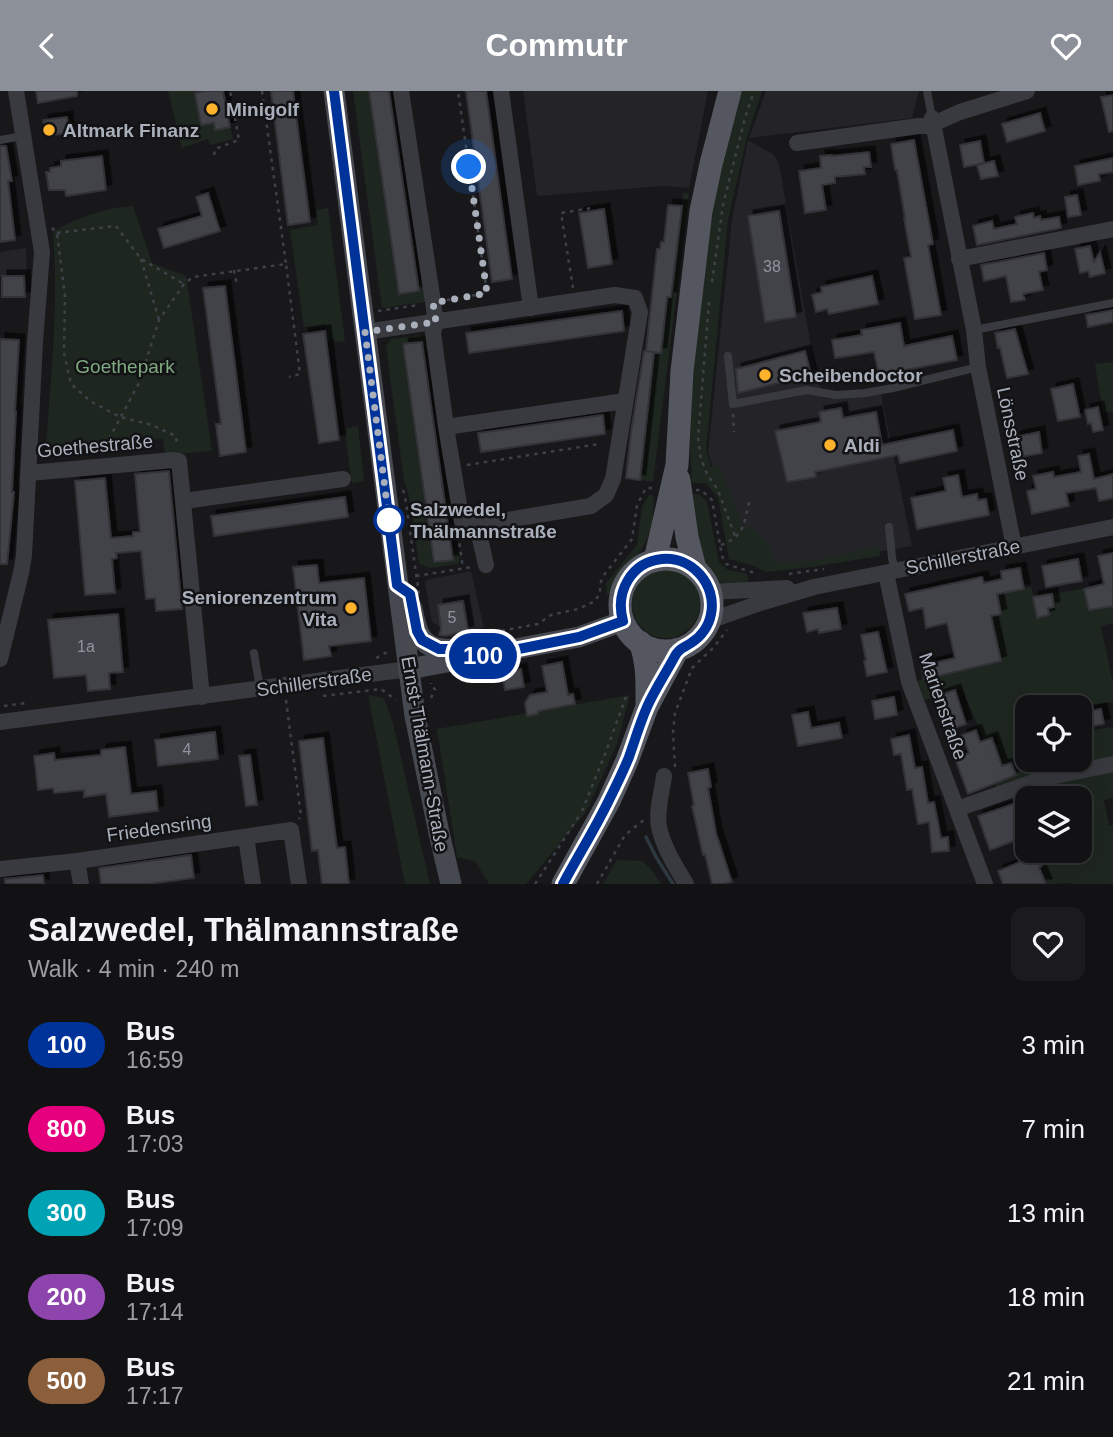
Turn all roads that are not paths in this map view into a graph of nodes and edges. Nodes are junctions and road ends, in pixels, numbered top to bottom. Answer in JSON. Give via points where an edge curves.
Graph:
{"nodes":[{"id":1,"x":16,"y":91,"type":"edge"},
{"id":2,"x":334,"y":91,"type":"edge"},
{"id":3,"x":401,"y":91,"type":"edge"},
{"id":4,"x":501,"y":91,"type":"edge"},
{"id":5,"x":730,"y":91,"type":"edge"},
{"id":6,"x":927,"y":91,"type":"edge"},
{"id":7,"x":1027,"y":91,"type":"edge"},
{"id":8,"x":933,"y":121,"type":"junction"},
{"id":9,"x":23,"y":136,"type":"junction"},
{"id":10,"x":0,"y":140,"type":"edge"},
{"id":11,"x":797,"y":143,"type":"dead end"},
{"id":12,"x":1113,"y":229,"type":"edge"},
{"id":13,"x":959,"y":259,"type":"junction"},
{"id":14,"x":1113,"y":303,"type":"edge"},
{"id":15,"x":531,"y":308,"type":"junction"},
{"id":16,"x":436,"y":322,"type":"junction"},
{"id":17,"x":974,"y":330,"type":"junction"},
{"id":18,"x":365,"y":332,"type":"junction"},
{"id":19,"x":728,"y":356,"type":"dead end"},
{"id":20,"x":978,"y":367,"type":"junction"},
{"id":21,"x":625,"y":401,"type":"junction"},
{"id":22,"x":446,"y":427,"type":"junction"},
{"id":23,"x":677,"y":465,"type":"junction"},
{"id":24,"x":29,"y":473,"type":"junction"},
{"id":25,"x":343,"y":479,"type":"dead end"},
{"id":26,"x":184,"y":501,"type":"junction"},
{"id":27,"x":477,"y":525,"type":"junction"},
{"id":28,"x":889,"y":527,"type":"dead end"},
{"id":29,"x":1113,"y":527,"type":"edge"},
{"id":30,"x":1014,"y":547,"type":"junction"},
{"id":31,"x":656,"y":560,"type":"junction"},
{"id":32,"x":485,"y":565,"type":"road end"},
{"id":33,"x":695,"y":569,"type":"junction"},
{"id":34,"x":890,"y":572,"type":"junction"},
{"id":35,"x":407,"y":580,"type":"junction"},
{"id":36,"x":814,"y":587,"type":"junction"},
{"id":37,"x":711,"y":592,"type":"junction"},
{"id":38,"x":623,"y":621,"type":"junction"},
{"id":39,"x":718,"y":625,"type":"junction"},
{"id":40,"x":640,"y":642,"type":"junction"},
{"id":41,"x":468,"y":648,"type":"junction"},
{"id":42,"x":678,"y":649,"type":"junction"},
{"id":43,"x":254,"y":653,"type":"dead end"},
{"id":44,"x":0,"y":659,"type":"edge"},
{"id":45,"x":409,"y":669,"type":"junction"},
{"id":46,"x":260,"y":689,"type":"junction"},
{"id":47,"x":202,"y":697,"type":"junction"},
{"id":48,"x":647,"y":707,"type":"junction"},
{"id":49,"x":0,"y":722,"type":"edge"},
{"id":50,"x":1113,"y":764,"type":"edge"},
{"id":51,"x":664,"y":776,"type":"road end"},
{"id":52,"x":957,"y":809,"type":"junction"},
{"id":53,"x":246,"y":837,"type":"junction"},
{"id":54,"x":77,"y":862,"type":"junction"},
{"id":55,"x":0,"y":869,"type":"edge"},
{"id":56,"x":81,"y":884,"type":"edge"},
{"id":57,"x":253,"y":884,"type":"edge"},
{"id":58,"x":299,"y":884,"type":"edge"},
{"id":59,"x":451,"y":884,"type":"edge"},
{"id":60,"x":563,"y":884,"type":"edge"},
{"id":61,"x":686,"y":884,"type":"edge"},
{"id":62,"x":985,"y":884,"type":"edge"}],
"edges":[{"from":1,"to":9,"type":"street","name":"Goethestraße"},
{"from":2,"to":18,"type":"main road","name":"Ernst-Thälmann-Straße"},
{"from":3,"to":16,"type":"street"},
{"from":4,"to":15,"type":"street"},
{"from":5,"to":23,"type":"main road","via":[[698,233]]},
{"from":6,"to":8,"type":"lane"},
{"from":7,"to":8,"type":"street"},
{"from":8,"to":11,"type":"street"},
{"from":8,"to":13,"type":"street","name":"Lönsstraße"},
{"from":9,"to":10,"type":"lane"},
{"from":9,"to":24,"type":"street","name":"Goethestraße","via":[[42,252]]},
{"from":12,"to":13,"type":"street"},
{"from":13,"to":17,"type":"street","name":"Lönsstraße"},
{"from":14,"to":17,"type":"lane"},
{"from":15,"to":16,"type":"street"},
{"from":15,"to":21,"type":"street","via":[[615,295],[635,298],[640,312]]},
{"from":16,"to":18,"type":"street"},
{"from":16,"to":22,"type":"street","via":[[433,333]]},
{"from":17,"to":20,"type":"street","name":"Lönsstraße"},
{"from":18,"to":35,"type":"main road","name":"Ernst-Thälmann-Straße"},
{"from":19,"to":20,"type":"lane","via":[[733,404],[807,390],[865,393]]},
{"from":20,"to":30,"type":"street","name":"Lönsstraße"},
{"from":21,"to":22,"type":"street"},
{"from":21,"to":27,"type":"street","via":[[613,479],[606,495],[591,506]]},
{"from":22,"to":27,"type":"street","via":[[462,521]]},
{"from":23,"to":31,"type":"main road"},
{"from":23,"to":33,"type":"main road"},
{"from":24,"to":26,"type":"street","name":"Goethestraße","via":[[174,460],[179,461]]},
{"from":24,"to":44,"type":"street","name":"Goethestraße","via":[[21,573]]},
{"from":25,"to":26,"type":"street"},
{"from":26,"to":47,"type":"street","name":"Goethestraße"},
{"from":27,"to":32,"type":"street"},
{"from":28,"to":34,"type":"lane"},
{"from":29,"to":30,"type":"street","name":"Schillerstraße"},
{"from":30,"to":34,"type":"street","name":"Schillerstraße"},
{"from":31,"to":33,"type":"main road","via":[[676,560]]},
{"from":31,"to":38,"type":"main road","via":[[637,569],[625,585],[620,605]]},
{"from":33,"to":37,"type":"main road"},
{"from":34,"to":36,"type":"street","name":"Schillerstraße"},
{"from":34,"to":52,"type":"street","name":"Marienstraße","via":[[909,682]]},
{"from":35,"to":41,"type":"main road","via":[[422,640],[439,649]]},
{"from":35,"to":45,"type":"main road","name":"Ernst-Thälmann-Straße"},
{"from":36,"to":37,"type":"street","name":"Schillerstraße"},
{"from":36,"to":39,"type":"street","name":"Schillerstraße","via":[[760,603]]},
{"from":37,"to":39,"type":"main road"},
{"from":38,"to":40,"type":"main road"},
{"from":38,"to":41,"type":"main road","name":"Schillerstraße","via":[[579,637]]},
{"from":39,"to":42,"type":"main road"},
{"from":40,"to":42,"type":"main road","via":[[658,650]]},
{"from":40,"to":48,"type":"main road"},
{"from":41,"to":45,"type":"main road","name":"Schillerstraße"},
{"from":42,"to":48,"type":"main road"},
{"from":43,"to":46,"type":"lane"},
{"from":45,"to":46,"type":"street","name":"Schillerstraße"},
{"from":45,"to":59,"type":"main road","name":"Ernst-Thälmann-Straße"},
{"from":46,"to":47,"type":"street","name":"Schillerstraße"},
{"from":47,"to":49,"type":"street","name":"Schillerstraße"},
{"from":48,"to":60,"type":"main road","via":[[609,801]]},
{"from":50,"to":52,"type":"street","via":[[1045,778]]},
{"from":51,"to":61,"type":"street","via":[[659,828]]},
{"from":52,"to":62,"type":"street","name":"Marienstraße"},
{"from":53,"to":54,"type":"street","name":"Friedensring"},
{"from":53,"to":57,"type":"street"},
{"from":53,"to":58,"type":"street","name":"Friedensring","via":[[291,830]]},
{"from":54,"to":55,"type":"street","name":"Friedensring"},
{"from":54,"to":56,"type":"street"}]}
